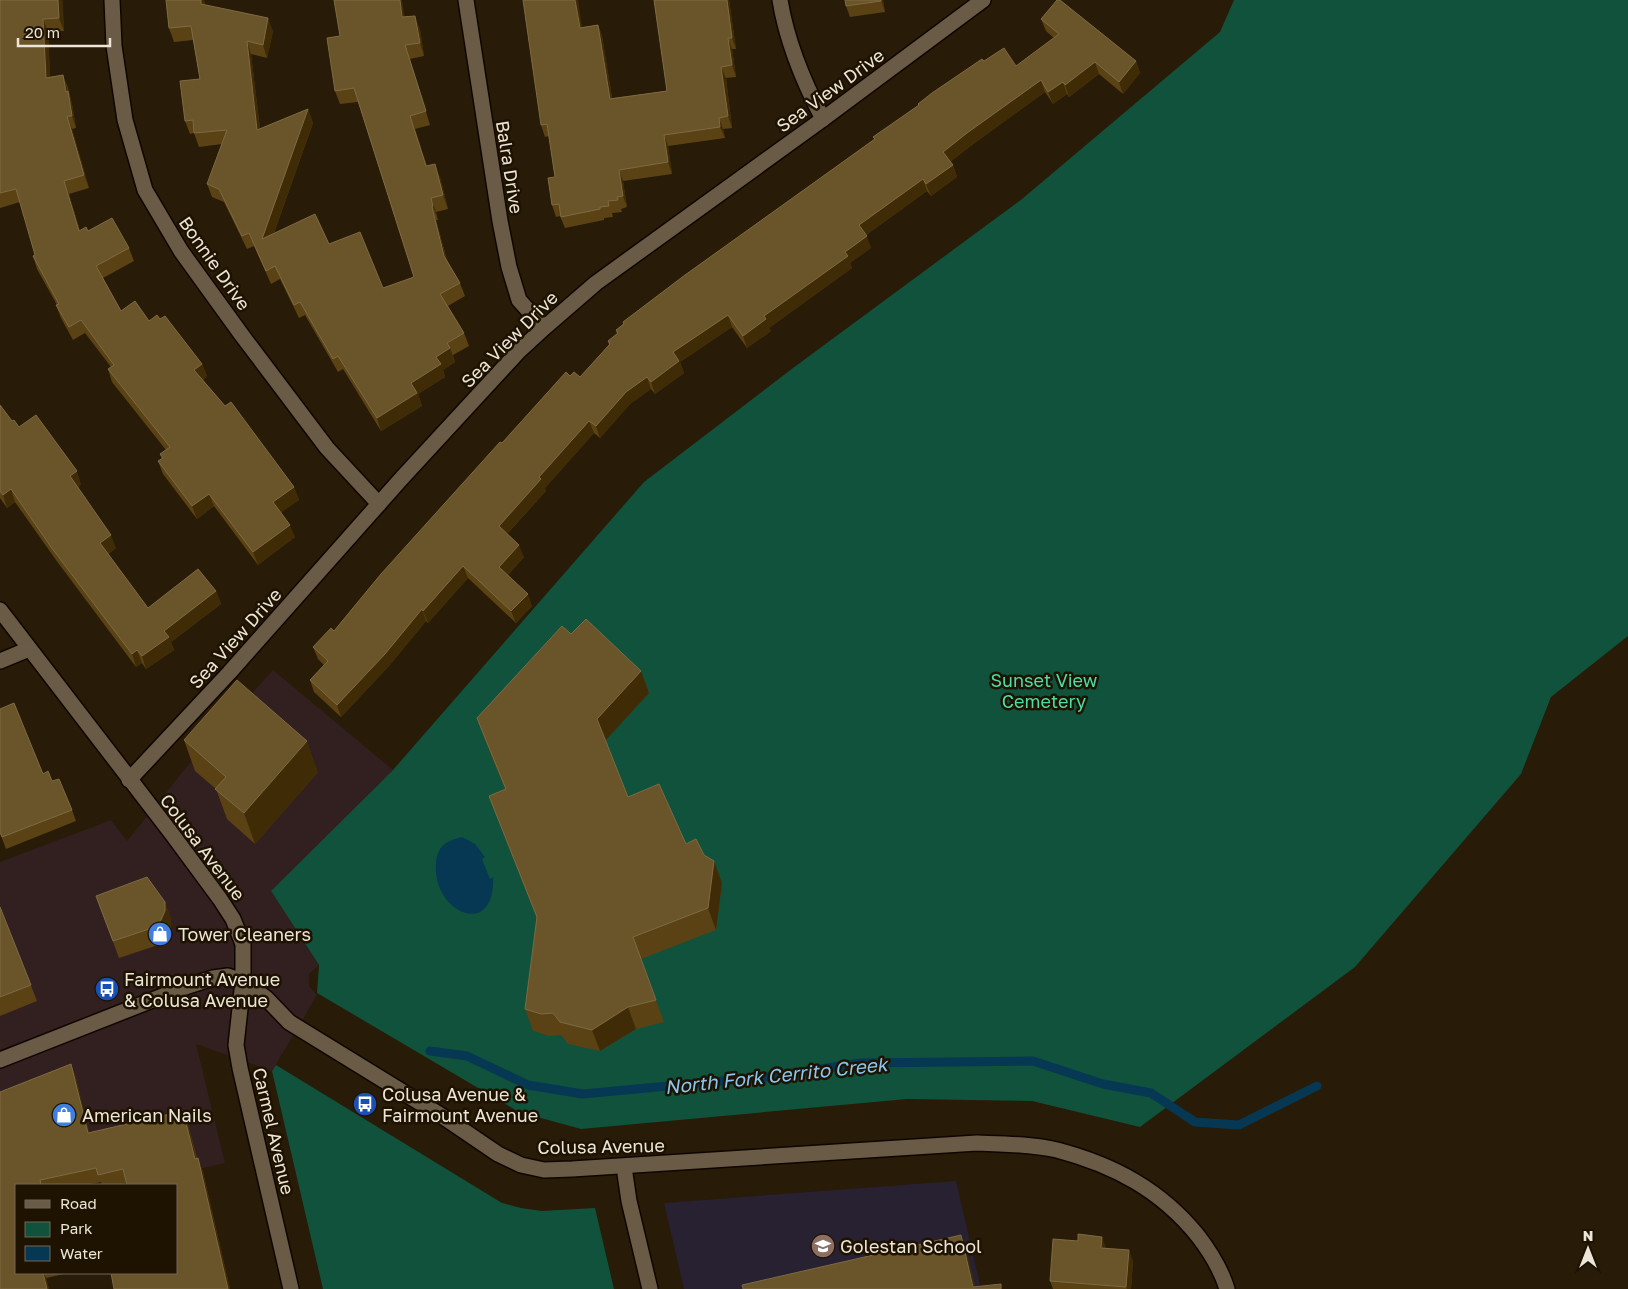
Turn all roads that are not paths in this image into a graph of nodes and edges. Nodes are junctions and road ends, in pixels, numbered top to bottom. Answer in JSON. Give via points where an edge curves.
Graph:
{"nodes":[{"id":1,"x":112,"y":0,"type":"edge"},
{"id":2,"x":466,"y":0,"type":"edge"},
{"id":3,"x":780,"y":0,"type":"edge"},
{"id":4,"x":983,"y":0,"type":"edge"},
{"id":5,"x":823,"y":119,"type":"junction"},
{"id":6,"x":544,"y":328,"type":"junction"},
{"id":7,"x":379,"y":504,"type":"junction"},
{"id":8,"x":0,"y":610,"type":"edge"},
{"id":9,"x":29,"y":649,"type":"junction"},
{"id":10,"x":0,"y":661,"type":"edge"},
{"id":11,"x":129,"y":780,"type":"junction"},
{"id":12,"x":243,"y":980,"type":"junction"},
{"id":13,"x":0,"y":1060,"type":"edge"},
{"id":14,"x":624,"y":1167,"type":"junction"},
{"id":15,"x":290,"y":1289,"type":"edge"},
{"id":16,"x":650,"y":1289,"type":"edge"},
{"id":17,"x":1227,"y":1289,"type":"edge"}],
"edges":[{"from":1,"to":7,"type":"street","name":"Bonnie Drive","via":[[114,46],[125,120],[145,190],[181,251],[242,334],[327,448]]},
{"from":2,"to":6,"type":"street","name":"Balra Drive","via":[[509,267],[519,300]]},
{"from":3,"to":5,"type":"street","via":[[792,52]]},
{"from":4,"to":5,"type":"street","name":"Sea View Drive"},
{"from":5,"to":6,"type":"street","name":"Sea View Drive","via":[[596,282]]},
{"from":6,"to":7,"type":"street","name":"Sea View Drive"},
{"from":7,"to":11,"type":"street","name":"Sea View Drive"},
{"from":8,"to":9,"type":"street","name":"Colusa Avenue"},
{"from":9,"to":10,"type":"street"},
{"from":9,"to":11,"type":"street","name":"Colusa Avenue"},
{"from":11,"to":12,"type":"street","name":"Colusa Avenue","via":[[233,919],[244,944]]},
{"from":12,"to":13,"type":"street","via":[[228,976],[204,981]]},
{"from":12,"to":14,"type":"street","name":"Colusa Avenue","via":[[289,1022],[498,1154],[521,1165],[544,1170]]},
{"from":12,"to":15,"type":"street","name":"Carmel Avenue","via":[[237,1053]]},
{"from":14,"to":16,"type":"street"},
{"from":14,"to":17,"type":"street","name":"Colusa Avenue","via":[[977,1143],[1018,1144],[1056,1150],[1125,1176],[1157,1195],[1183,1218],[1204,1244],[1222,1272]]}]}
